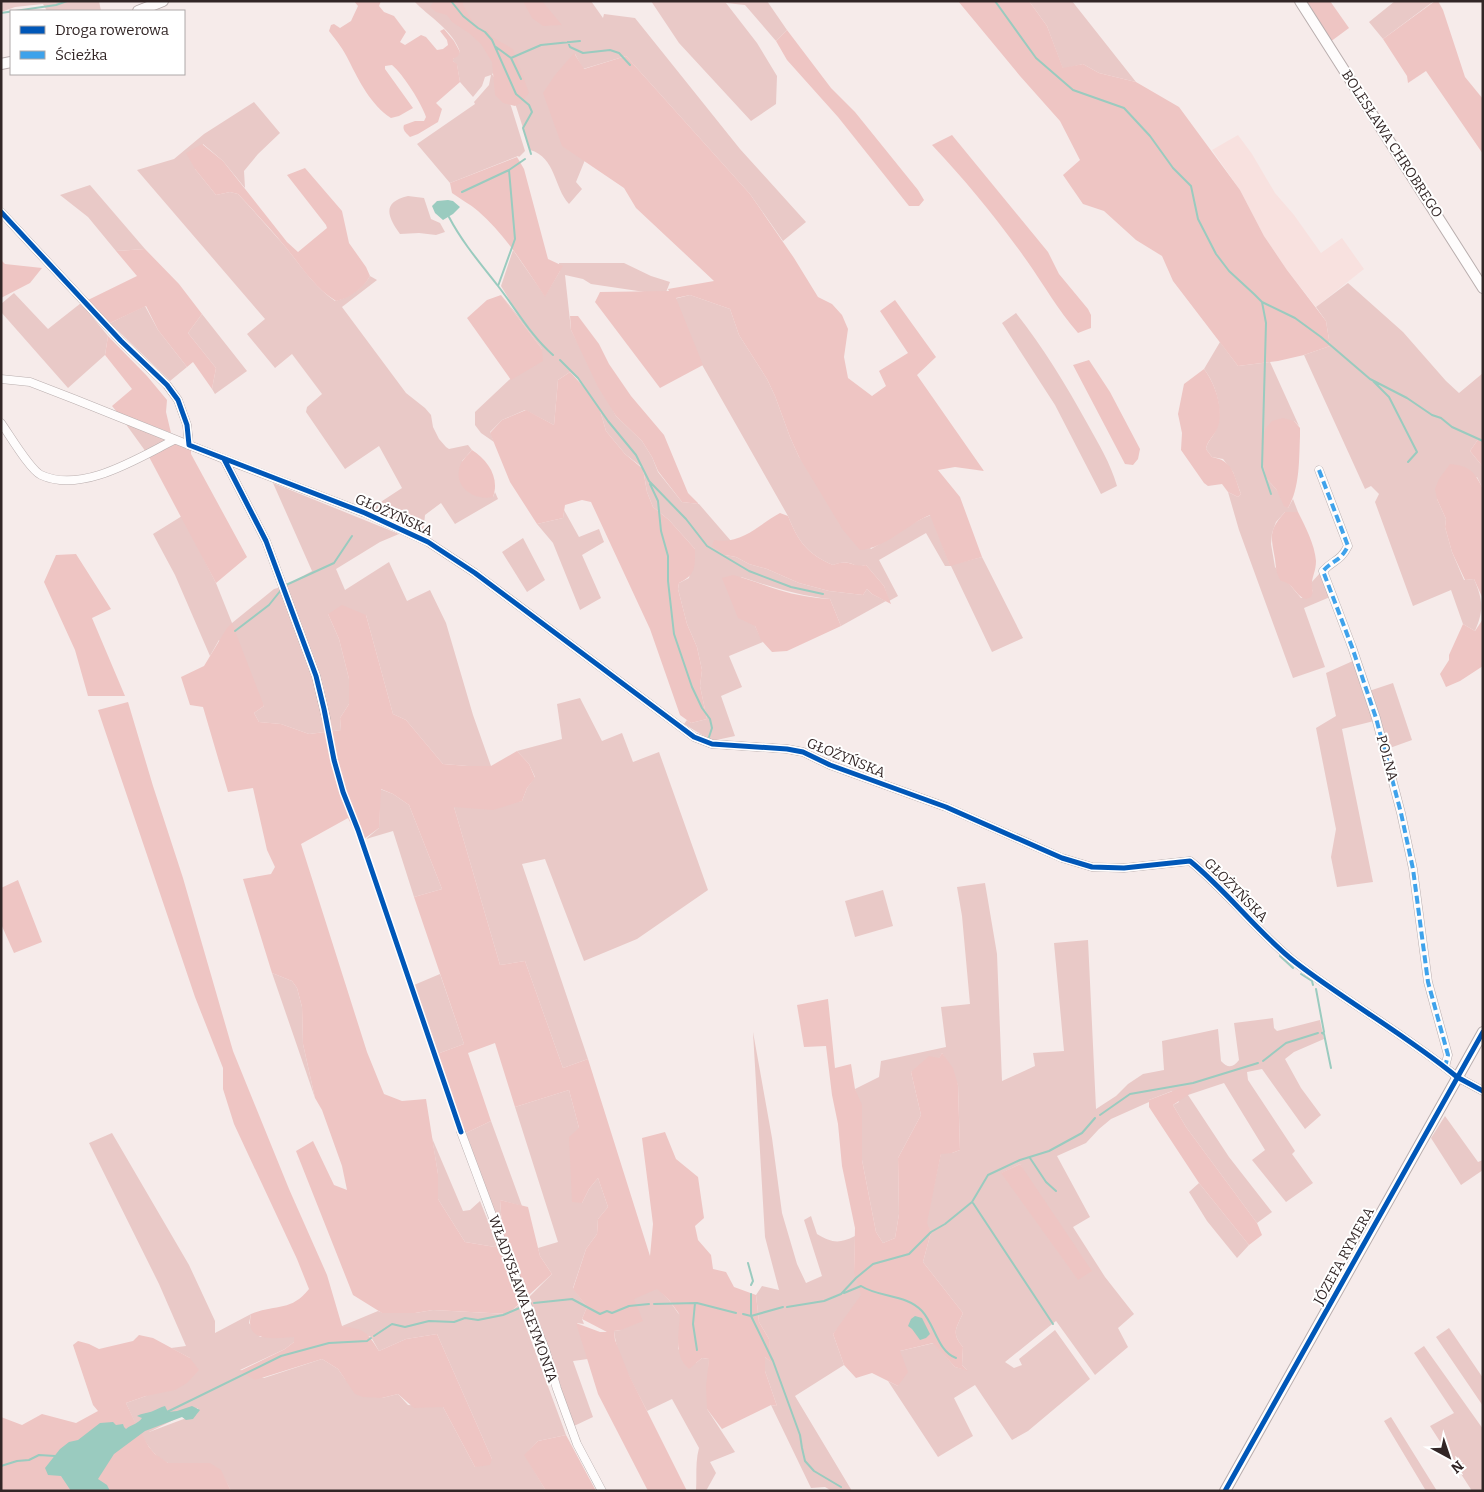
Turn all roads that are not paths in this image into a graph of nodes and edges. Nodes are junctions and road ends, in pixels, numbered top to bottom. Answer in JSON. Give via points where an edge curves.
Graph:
{"nodes":[{"id":1,"x":163,"y":1,"type":"edge"},
{"id":2,"x":1300,"y":1,"type":"edge"},
{"id":3,"x":140,"y":10,"type":"edge"},
{"id":4,"x":1,"y":212,"type":"edge"},
{"id":5,"x":1483,"y":288,"type":"edge"},
{"id":6,"x":1,"y":379,"type":"edge"},
{"id":7,"x":1,"y":423,"type":"edge"},
{"id":8,"x":174,"y":440,"type":"junction"},
{"id":9,"x":189,"y":445,"type":"junction"},
{"id":10,"x":224,"y":460,"type":"junction"},
{"id":11,"x":1319,"y":470,"type":"dead end"},
{"id":12,"x":326,"y":718,"type":"dead end"},
{"id":13,"x":1483,"y":1032,"type":"edge"},
{"id":14,"x":1445,"y":1067,"type":"junction"},
{"id":15,"x":1457,"y":1077,"type":"junction"},
{"id":16,"x":1483,"y":1091,"type":"edge"},
{"id":17,"x":461,"y":1132,"type":"dead end"},
{"id":18,"x":602,"y":1491,"type":"edge"},
{"id":19,"x":1225,"y":1491,"type":"edge"}],
"edges":[{"from":1,"to":3,"type":"street"},
{"from":2,"to":5,"type":"street","name":"BOLESŁAWA CHROBREGO"},
{"from":4,"to":9,"type":"street","via":[[121,341],[167,385],[178,400],[187,425]]},
{"from":6,"to":8,"type":"street","name":"GŁOŻYŃSKA","via":[[30,382]]},
{"from":7,"to":8,"type":"street","via":[[40,474],[64,480],[89,478]]},
{"from":8,"to":9,"type":"street","name":"GŁOŻYŃSKA"},
{"from":9,"to":10,"type":"street","name":"GŁOŻYŃSKA"},
{"from":10,"to":12,"type":"street","via":[[266,541],[316,676]]},
{"from":10,"to":14,"type":"street","name":"GŁOŻYŃSKA","via":[[365,513],[428,542],[475,573],[694,737],[712,744],[802,752],[946,807],[1062,858],[1092,866],[1124,868],[1190,861],[1216,882],[1295,962]]},
{"from":11,"to":14,"type":"street","name":"POLNA","via":[[1348,546],[1342,558],[1323,571],[1376,718],[1401,813],[1413,869],[1428,982],[1448,1055]]},
{"from":13,"to":15,"type":"street","name":"JÓZEFA RYMERA"},
{"from":14,"to":15,"type":"street","name":"GŁOŻYŃSKA"},
{"from":15,"to":16,"type":"street","name":"GŁOŻYŃSKA"},
{"from":15,"to":19,"type":"street","name":"JÓZEFA RYMERA"},
{"from":17,"to":18,"type":"street","name":"WŁADYSŁAWA REYMONTA","via":[[545,1349],[577,1444]]}]}
